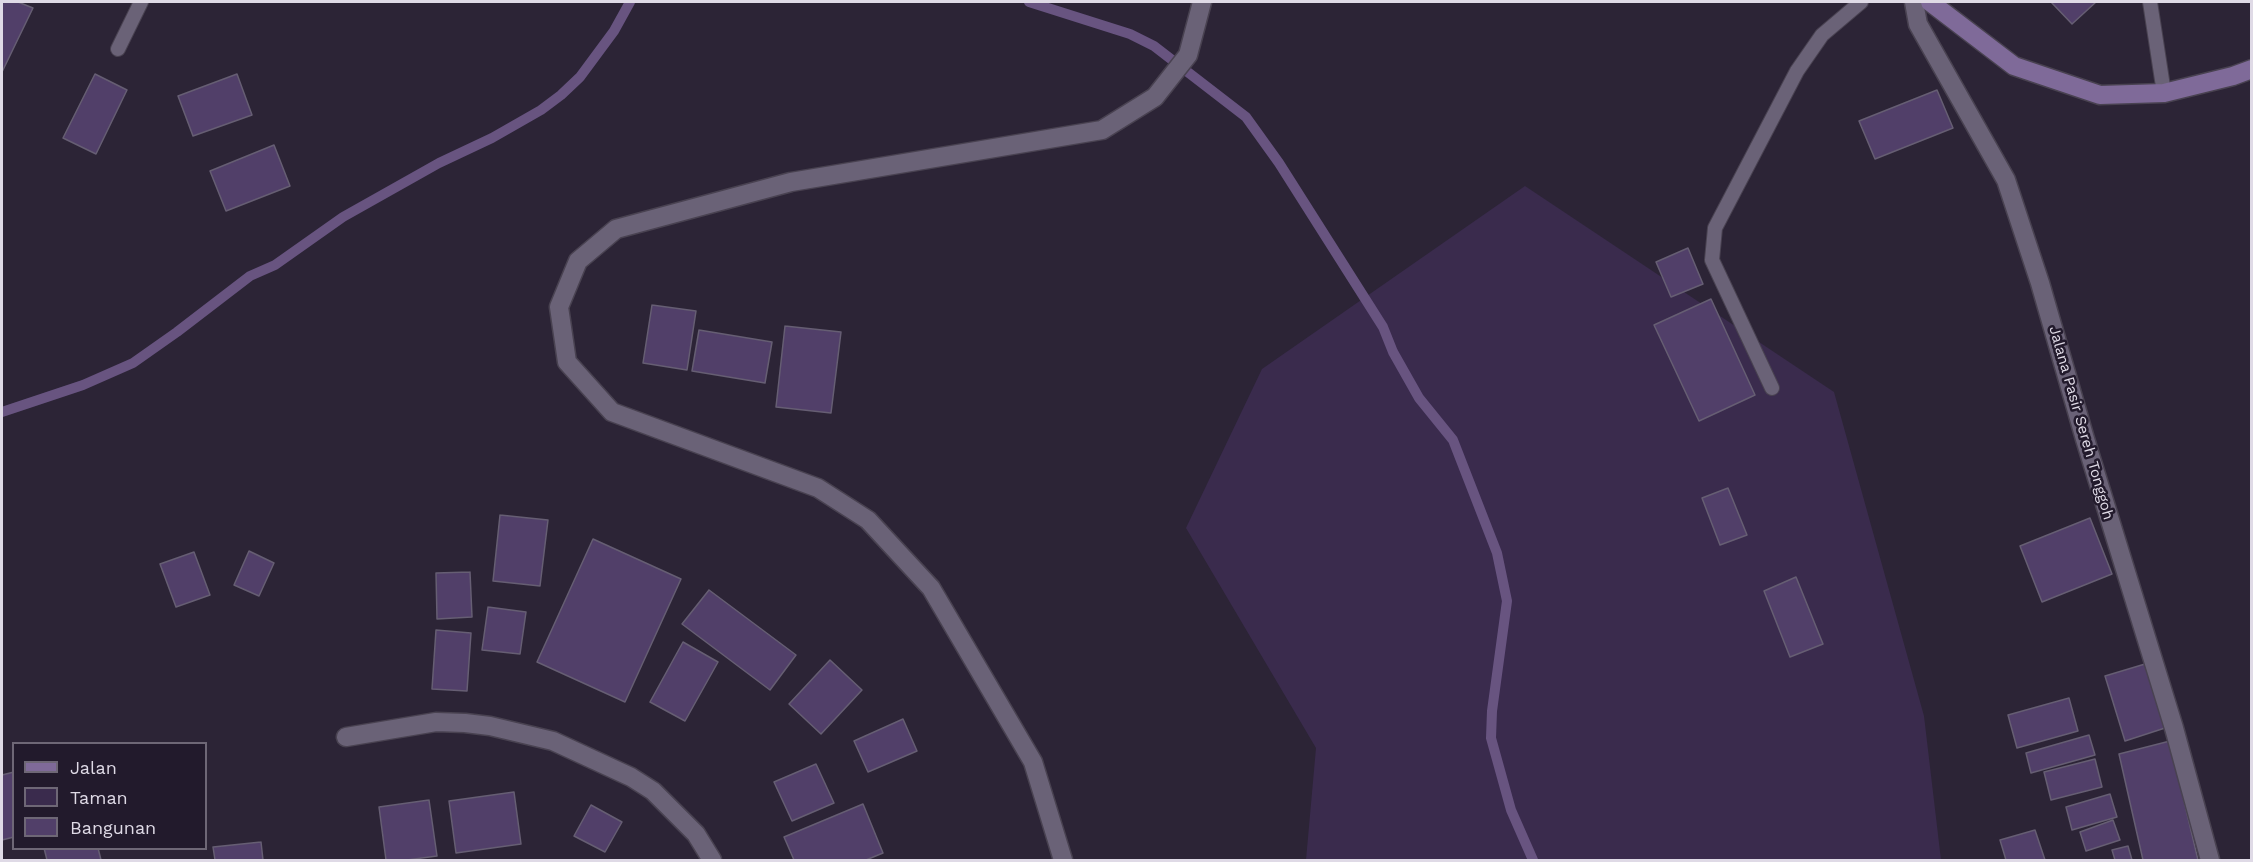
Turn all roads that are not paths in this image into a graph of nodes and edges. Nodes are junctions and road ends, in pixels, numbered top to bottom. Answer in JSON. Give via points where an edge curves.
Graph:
{"nodes":[{"id":1,"x":141,"y":2,"type":"edge"},
{"id":2,"x":1202,"y":2,"type":"edge"},
{"id":3,"x":1861,"y":2,"type":"edge"},
{"id":4,"x":1914,"y":2,"type":"edge"},
{"id":5,"x":1930,"y":2,"type":"edge"},
{"id":6,"x":2150,"y":2,"type":"edge"},
{"id":7,"x":118,"y":49,"type":"dead end"},
{"id":8,"x":2252,"y":69,"type":"edge"},
{"id":9,"x":2164,"y":93,"type":"junction"},
{"id":10,"x":1772,"y":388,"type":"dead end"},
{"id":11,"x":346,"y":737,"type":"dead end"},
{"id":12,"x":712,"y":861,"type":"edge"},
{"id":13,"x":1063,"y":861,"type":"edge"},
{"id":14,"x":2210,"y":861,"type":"edge"}],
"edges":[{"from":1,"to":7,"type":"lane"},
{"from":2,"to":13,"type":"street","via":[[1188,55],[1155,97],[1102,130],[791,182],[616,229],[578,261],[559,307],[567,362],[612,412],[818,488],[868,520],[931,588],[1033,762]]},
{"from":3,"to":10,"type":"lane","via":[[1822,35],[1797,71],[1715,228],[1712,260]]},
{"from":4,"to":14,"type":"street","name":"Jalana Pasir Sereh Tonggoh","via":[[1918,24],[2006,180],[2174,728]]},
{"from":5,"to":9,"type":"main road","via":[[2014,66],[2100,95]]},
{"from":6,"to":9,"type":"lane"},
{"from":8,"to":9,"type":"main road"},
{"from":11,"to":12,"type":"street","via":[[436,722],[465,723],[553,741],[653,791],[696,834]]}]}
